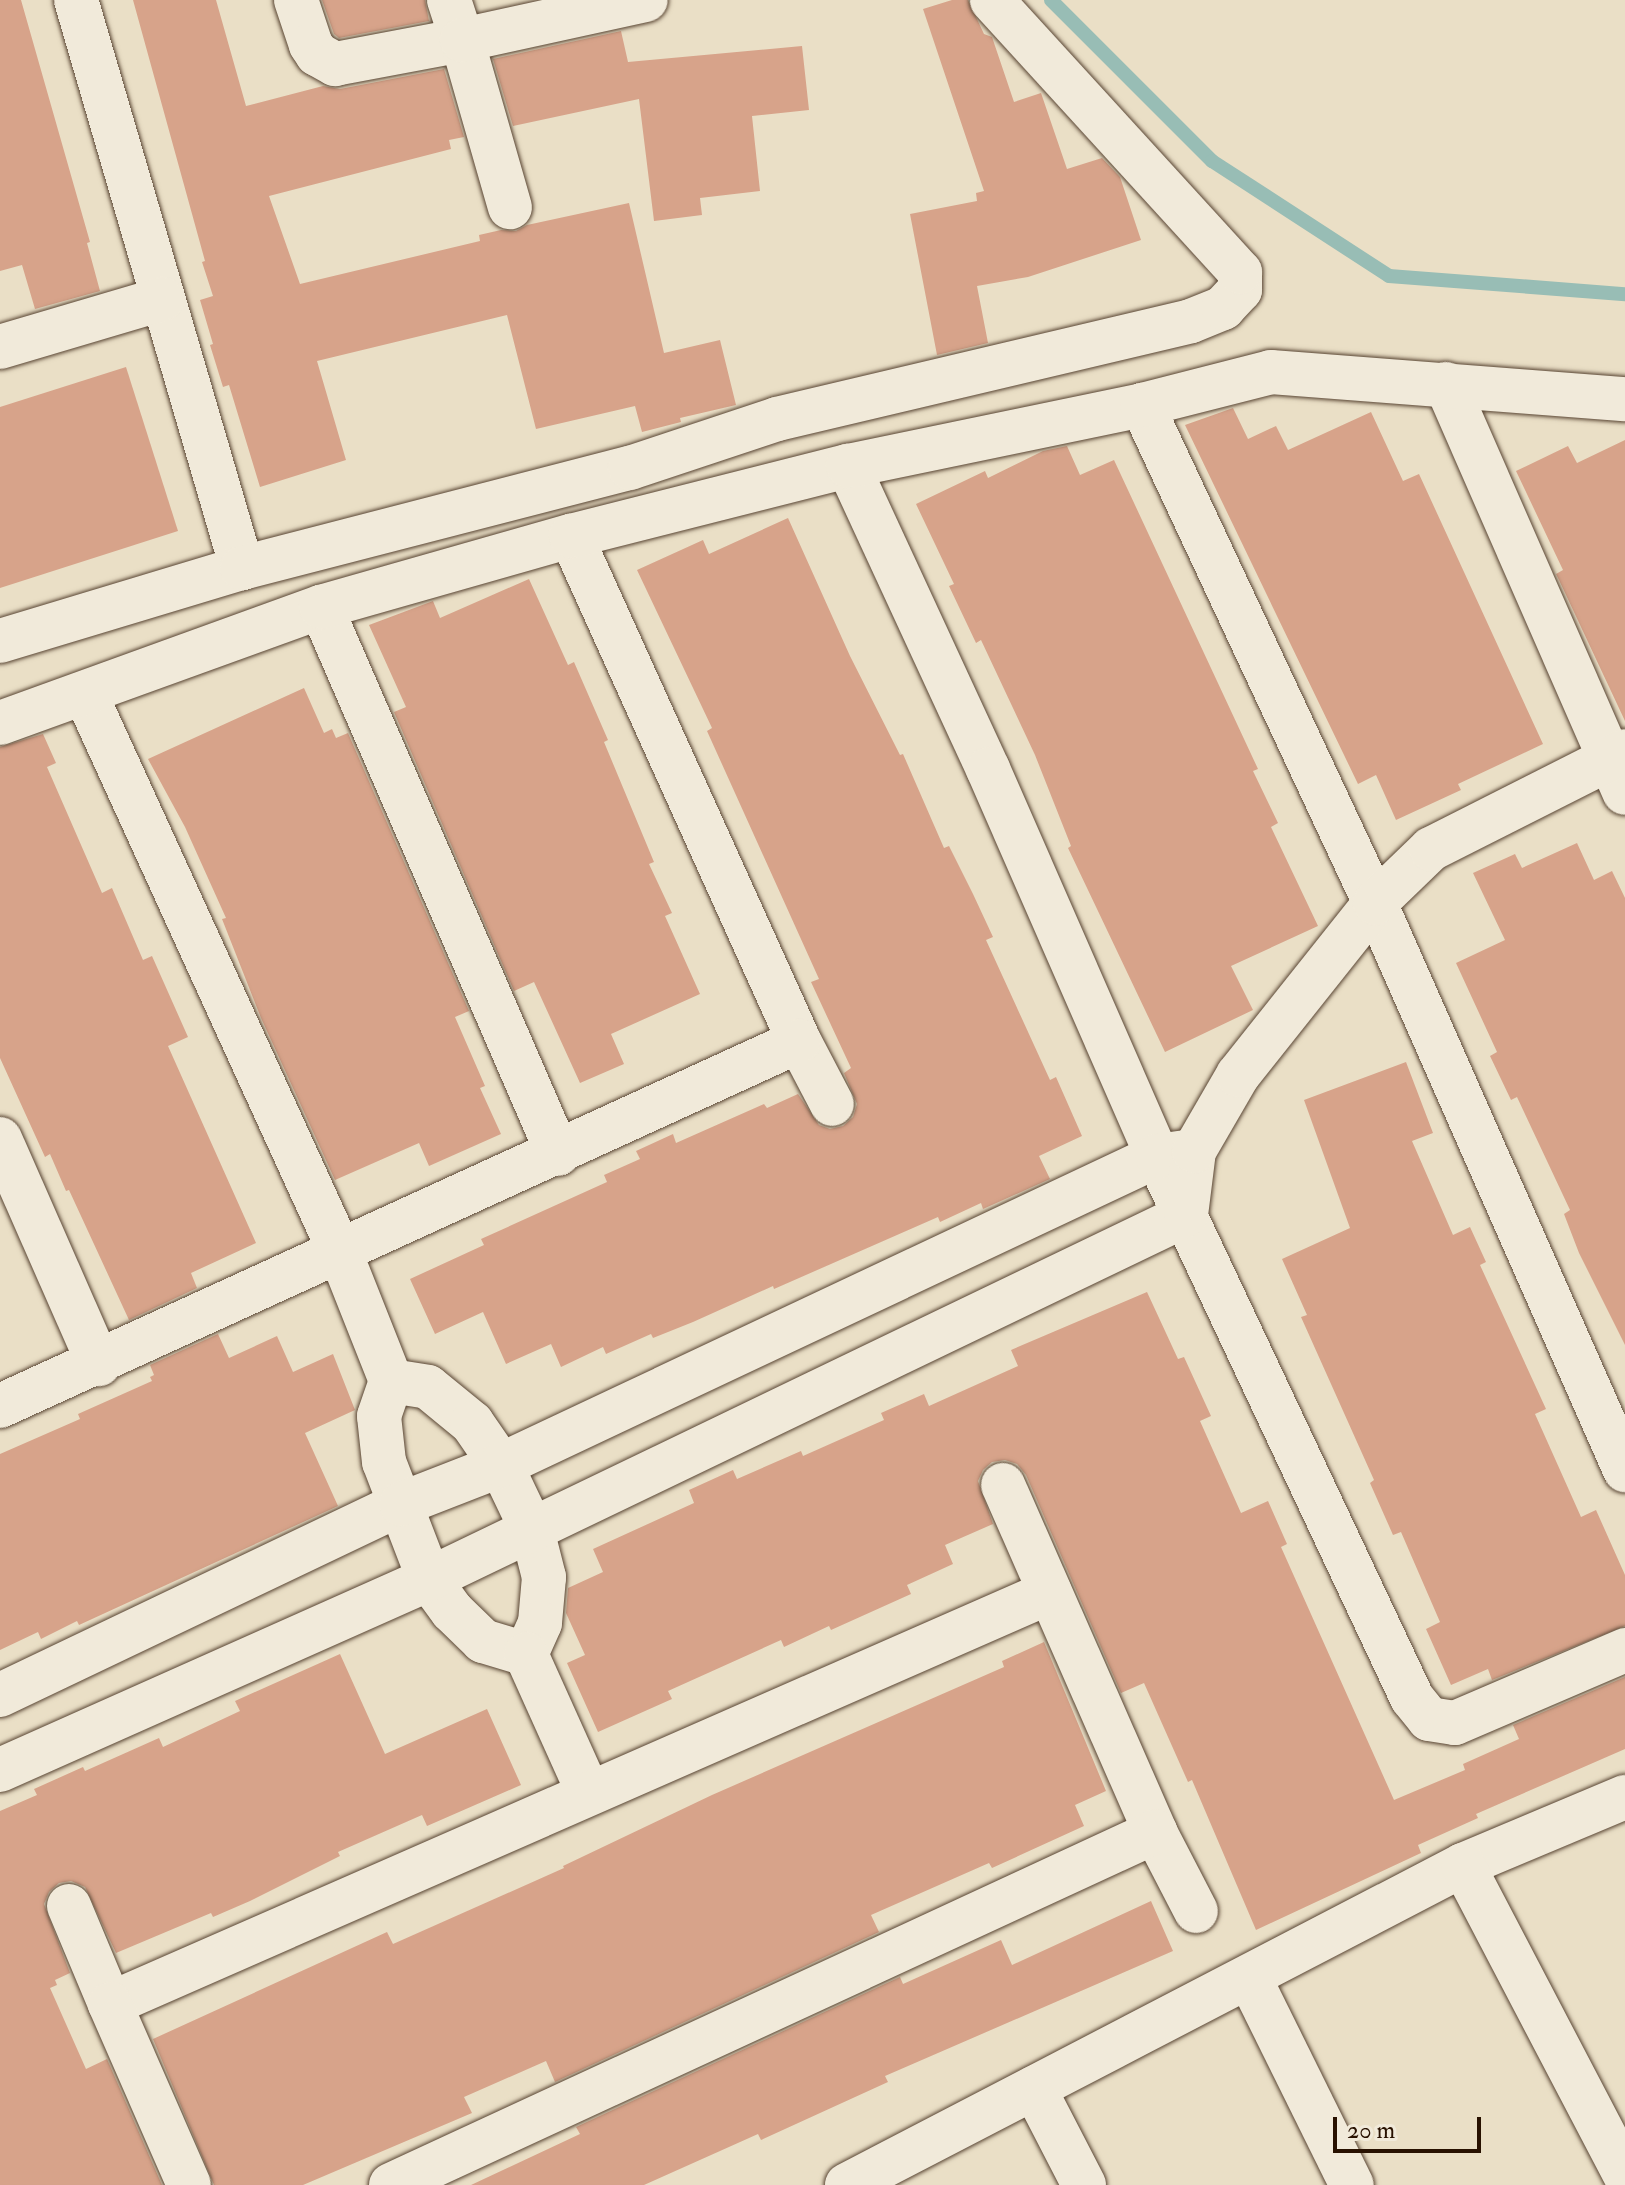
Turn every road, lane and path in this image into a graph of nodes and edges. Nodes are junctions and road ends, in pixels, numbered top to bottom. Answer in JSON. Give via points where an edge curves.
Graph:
{"nodes":[{"id":1,"x":76,"y":0,"type":"edge"},
{"id":2,"x":296,"y":0,"type":"edge"},
{"id":3,"x":643,"y":0,"type":"edge"},
{"id":4,"x":992,"y":0,"type":"edge"},
{"id":5,"x":456,"y":20,"type":"edge"},
{"id":6,"x":510,"y":207,"type":"dead end"},
{"id":7,"x":162,"y":299,"type":"junction"},
{"id":8,"x":0,"y":347,"type":"edge"},
{"id":9,"x":1446,"y":384,"type":"junction"},
{"id":10,"x":1625,"y":399,"type":"edge"},
{"id":11,"x":1142,"y":405,"type":"junction"},
{"id":12,"x":848,"y":466,"type":"junction"},
{"id":13,"x":571,"y":536,"type":"junction"},
{"id":14,"x":242,"y":568,"type":"junction"},
{"id":15,"x":321,"y":607,"type":"junction"},
{"id":16,"x":0,"y":641,"type":"edge"},
{"id":17,"x":85,"y":693,"type":"junction"},
{"id":18,"x":0,"y":723,"type":"edge"},
{"id":19,"x":1620,"y":768,"type":"edge"},
{"id":20,"x":1375,"y":903,"type":"junction"},
{"id":21,"x":799,"y":1041,"type":"junction"},
{"id":22,"x":832,"y":1104,"type":"dead end"},
{"id":23,"x":0,"y":1139,"type":"edge"},
{"id":24,"x":558,"y":1154,"type":"junction"},
{"id":25,"x":1175,"y":1154,"type":"junction"},
{"id":26,"x":1186,"y":1215,"type":"junction"},
{"id":27,"x":340,"y":1252,"type":"junction"},
{"id":28,"x":99,"y":1364,"type":"junction"},
{"id":29,"x":391,"y":1381,"type":"junction"},
{"id":30,"x":0,"y":1406,"type":"edge"},
{"id":31,"x":501,"y":1465,"type":"junction"},
{"id":32,"x":1625,"y":1470,"type":"edge"},
{"id":33,"x":1003,"y":1485,"type":"dead end"},
{"id":34,"x":401,"y":1504,"type":"junction"},
{"id":35,"x":532,"y":1530,"type":"junction"},
{"id":36,"x":429,"y":1579,"type":"junction"},
{"id":37,"x":1050,"y":1592,"type":"junction"},
{"id":38,"x":1625,"y":1650,"type":"edge"},
{"id":39,"x":526,"y":1654,"type":"junction"},
{"id":40,"x":0,"y":1695,"type":"edge"},
{"id":41,"x":0,"y":1770,"type":"edge"},
{"id":42,"x":588,"y":1792,"type":"junction"},
{"id":43,"x":1625,"y":1797,"type":"edge"},
{"id":44,"x":1155,"y":1832,"type":"junction"},
{"id":45,"x":1463,"y":1865,"type":"junction"},
{"id":46,"x":69,"y":1906,"type":"dead end"},
{"id":47,"x":1196,"y":1911,"type":"dead end"},
{"id":48,"x":1249,"y":1977,"type":"junction"},
{"id":49,"x":110,"y":2004,"type":"junction"},
{"id":50,"x":1034,"y":2088,"type":"junction"},
{"id":51,"x":1625,"y":2175,"type":"edge"},
{"id":52,"x":189,"y":2185,"type":"edge"},
{"id":53,"x":391,"y":2185,"type":"edge"},
{"id":54,"x":847,"y":2185,"type":"edge"},
{"id":55,"x":1084,"y":2185,"type":"edge"},
{"id":56,"x":1352,"y":2185,"type":"edge"}],
"edges":[{"from":1,"to":7,"type":"street"},
{"from":2,"to":5,"type":"street","via":[[311,45],[335,64]]},
{"from":3,"to":5,"type":"street"},
{"from":4,"to":14,"type":"street","via":[[1240,272],[1240,290],[1223,308],[1191,321],[777,419],[630,468]]},
{"from":5,"to":6,"type":"street"},
{"from":7,"to":8,"type":"street"},
{"from":7,"to":14,"type":"street"},
{"from":9,"to":10,"type":"street"},
{"from":9,"to":11,"type":"street","via":[[1271,372]]},
{"from":9,"to":19,"type":"street"},
{"from":11,"to":12,"type":"street"},
{"from":11,"to":20,"type":"street"},
{"from":12,"to":13,"type":"street"},
{"from":12,"to":25,"type":"street"},
{"from":13,"to":15,"type":"street"},
{"from":13,"to":21,"type":"street"},
{"from":14,"to":16,"type":"street"},
{"from":15,"to":17,"type":"street"},
{"from":15,"to":24,"type":"street"},
{"from":17,"to":18,"type":"street"},
{"from":17,"to":27,"type":"street"},
{"from":19,"to":20,"type":"street","via":[[1431,849]]},
{"from":20,"to":25,"type":"street"},
{"from":20,"to":32,"type":"street"},
{"from":21,"to":22,"type":"street"},
{"from":21,"to":24,"type":"street"},
{"from":23,"to":28,"type":"street"},
{"from":24,"to":27,"type":"street"},
{"from":25,"to":26,"type":"street"},
{"from":25,"to":31,"type":"street"},
{"from":26,"to":35,"type":"street"},
{"from":26,"to":38,"type":"street","via":[[1412,1698],[1429,1719],[1455,1723]]},
{"from":27,"to":28,"type":"street"},
{"from":27,"to":29,"type":"street"},
{"from":28,"to":30,"type":"street"},
{"from":29,"to":31,"type":"street","via":[[428,1387],[472,1423]]},
{"from":29,"to":34,"type":"street","via":[[379,1416],[384,1462]]},
{"from":31,"to":34,"type":"street"},
{"from":31,"to":35,"type":"street"},
{"from":33,"to":37,"type":"street"},
{"from":34,"to":36,"type":"street"},
{"from":34,"to":40,"type":"street"},
{"from":35,"to":36,"type":"street"},
{"from":35,"to":39,"type":"street","via":[[544,1577],[540,1623]]},
{"from":36,"to":39,"type":"street","via":[[483,1641]]},
{"from":36,"to":41,"type":"street"},
{"from":37,"to":42,"type":"street"},
{"from":37,"to":44,"type":"street"},
{"from":39,"to":42,"type":"street"},
{"from":42,"to":49,"type":"street"},
{"from":43,"to":45,"type":"street"},
{"from":44,"to":47,"type":"street"},
{"from":44,"to":53,"type":"street"},
{"from":45,"to":48,"type":"street"},
{"from":45,"to":51,"type":"street"},
{"from":46,"to":49,"type":"street"},
{"from":48,"to":50,"type":"street"},
{"from":48,"to":56,"type":"street"},
{"from":49,"to":52,"type":"street"},
{"from":50,"to":54,"type":"street"},
{"from":50,"to":55,"type":"street"}]}
